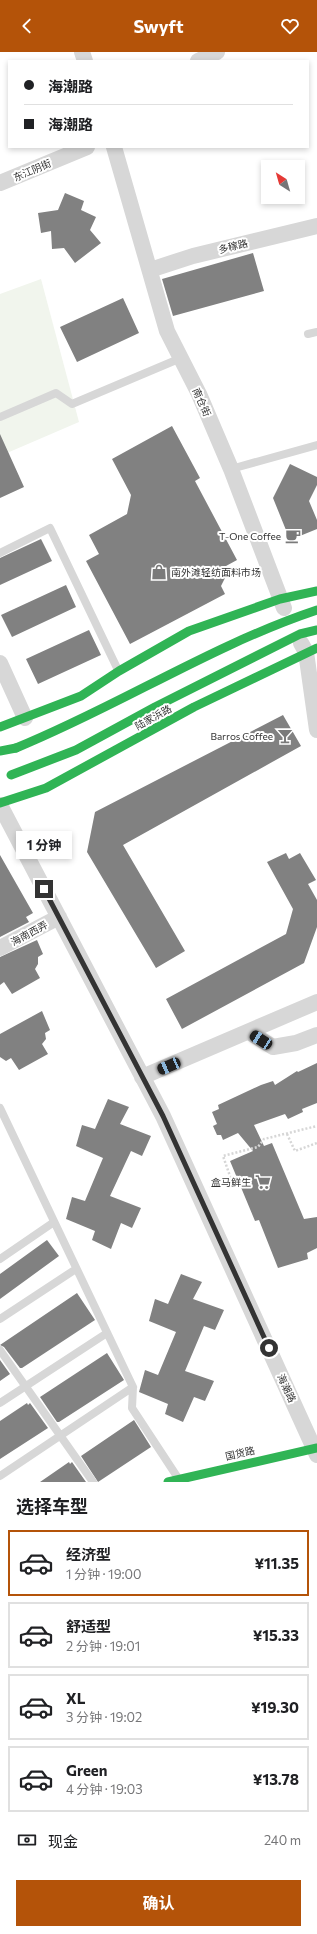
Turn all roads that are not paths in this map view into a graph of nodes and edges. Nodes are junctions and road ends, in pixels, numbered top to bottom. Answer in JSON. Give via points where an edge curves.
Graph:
{"nodes":[{"id":1,"x":217,"y":52,"type":"edge"},
{"id":2,"x":200,"y":60,"type":"edge"},
{"id":3,"x":85,"y":148,"type":"edge"},
{"id":4,"x":114,"y":148,"type":"edge"},
{"id":5,"x":0,"y":183,"type":"edge"},
{"id":6,"x":317,"y":226,"type":"edge"},
{"id":7,"x":150,"y":270,"type":"junction"},
{"id":8,"x":317,"y":332,"type":"edge"},
{"id":9,"x":308,"y":334,"type":"dead end"},
{"id":10,"x":181,"y":358,"type":"junction"},
{"id":11,"x":0,"y":417,"type":"edge"},
{"id":12,"x":317,"y":445,"type":"edge"},
{"id":13,"x":231,"y":468,"type":"junction"},
{"id":14,"x":0,"y":553,"type":"edge"},
{"id":15,"x":317,"y":591,"type":"edge"},
{"id":16,"x":280,"y":600,"type":"junction"},
{"id":17,"x":317,"y":610,"type":"edge"},
{"id":18,"x":317,"y":630,"type":"edge"},
{"id":19,"x":311,"y":650,"type":"edge"},
{"id":20,"x":0,"y":663,"type":"edge"},
{"id":21,"x":119,"y":671,"type":"junction"},
{"id":22,"x":25,"y":718,"type":"junction"},
{"id":23,"x":0,"y":727,"type":"edge"},
{"id":24,"x":317,"y":730,"type":"edge"},
{"id":25,"x":0,"y":751,"type":"edge"},
{"id":26,"x":0,"y":777,"type":"edge"},
{"id":27,"x":0,"y":804,"type":"edge"},
{"id":28,"x":59,"y":917,"type":"junction"},
{"id":29,"x":0,"y":948,"type":"edge"},
{"id":30,"x":317,"y":1002,"type":"edge"},
{"id":31,"x":249,"y":1032,"type":"junction"},
{"id":32,"x":317,"y":1035,"type":"edge"},
{"id":33,"x":142,"y":1077,"type":"junction"},
{"id":34,"x":0,"y":1108,"type":"edge"},
{"id":35,"x":54,"y":1222,"type":"junction"},
{"id":36,"x":0,"y":1258,"type":"edge"},
{"id":37,"x":76,"y":1269,"type":"junction"},
{"id":38,"x":0,"y":1319,"type":"edge"},
{"id":39,"x":107,"y":1333,"type":"junction"},
{"id":40,"x":0,"y":1350,"type":"edge"},
{"id":41,"x":25,"y":1386,"type":"junction"},
{"id":42,"x":133,"y":1387,"type":"junction"},
{"id":43,"x":0,"y":1403,"type":"edge"},
{"id":44,"x":60,"y":1436,"type":"junction"},
{"id":45,"x":316,"y":1450,"type":"edge"},
{"id":46,"x":0,"y":1476,"type":"edge"},
{"id":47,"x":178,"y":1478,"type":"junction"},
{"id":48,"x":92,"y":1482,"type":"edge"},
{"id":49,"x":168,"y":1482,"type":"edge"}],
"edges":[{"from":1,"to":2,"type":"street"},
{"from":3,"to":5,"type":"street","name":"东江阴街"},
{"from":4,"to":7,"type":"street","name":"南仓街"},
{"from":6,"to":7,"type":"street","name":"多稼路","via":[[193,256]]},
{"from":7,"to":10,"type":"street","name":"南仓街","via":[[167,331]]},
{"from":8,"to":9,"type":"lane"},
{"from":10,"to":11,"type":"lane","via":[[72,404],[56,393]]},
{"from":10,"to":13,"type":"street","name":"南仓街"},
{"from":12,"to":13,"type":"lane"},
{"from":13,"to":16,"type":"street","name":"南仓街"},
{"from":14,"to":21,"type":"lane","via":[[50,528]]},
{"from":15,"to":16,"type":"main road"},
{"from":16,"to":19,"type":"street","name":"南仓街"},
{"from":16,"to":21,"type":"main road","via":[[189,631]]},
{"from":17,"to":25,"type":"main road","bridge":true,"via":[[282,620],[220,647],[80,721],[16,748]]},
{"from":18,"to":26,"type":"main road","bridge":true,"via":[[300,634],[76,750]]},
{"from":19,"to":24,"type":"street","name":"南仓街"},
{"from":19,"to":27,"type":"main road","name":"陆家浜路","via":[[194,707],[46,788]]},
{"from":20,"to":22,"type":"street"},
{"from":21,"to":22,"type":"main road","via":[[81,696]]},
{"from":22,"to":23,"type":"main road"},
{"from":27,"to":28,"type":"street","name":"海潮路"},
{"from":28,"to":29,"type":"street","name":"海南西弄"},
{"from":28,"to":33,"type":"street","name":"海潮路"},
{"from":30,"to":31,"type":"street"},
{"from":31,"to":32,"type":"street","via":[[273,1048]]},
{"from":31,"to":33,"type":"street"},
{"from":33,"to":45,"type":"street","name":"海潮路","via":[[163,1116]]},
{"from":34,"to":35,"type":"lane"},
{"from":35,"to":36,"type":"lane"},
{"from":35,"to":37,"type":"lane"},
{"from":37,"to":38,"type":"lane"},
{"from":37,"to":39,"type":"lane"},
{"from":39,"to":41,"type":"lane"},
{"from":39,"to":42,"type":"lane"},
{"from":40,"to":41,"type":"lane"},
{"from":41,"to":43,"type":"lane"},
{"from":41,"to":44,"type":"lane"},
{"from":42,"to":44,"type":"lane"},
{"from":42,"to":47,"type":"lane","via":[[132,1408]]},
{"from":44,"to":46,"type":"lane"},
{"from":44,"to":48,"type":"lane"},
{"from":45,"to":47,"type":"main road","name":"国货路"},
{"from":47,"to":49,"type":"main road","name":"国货路"}]}
